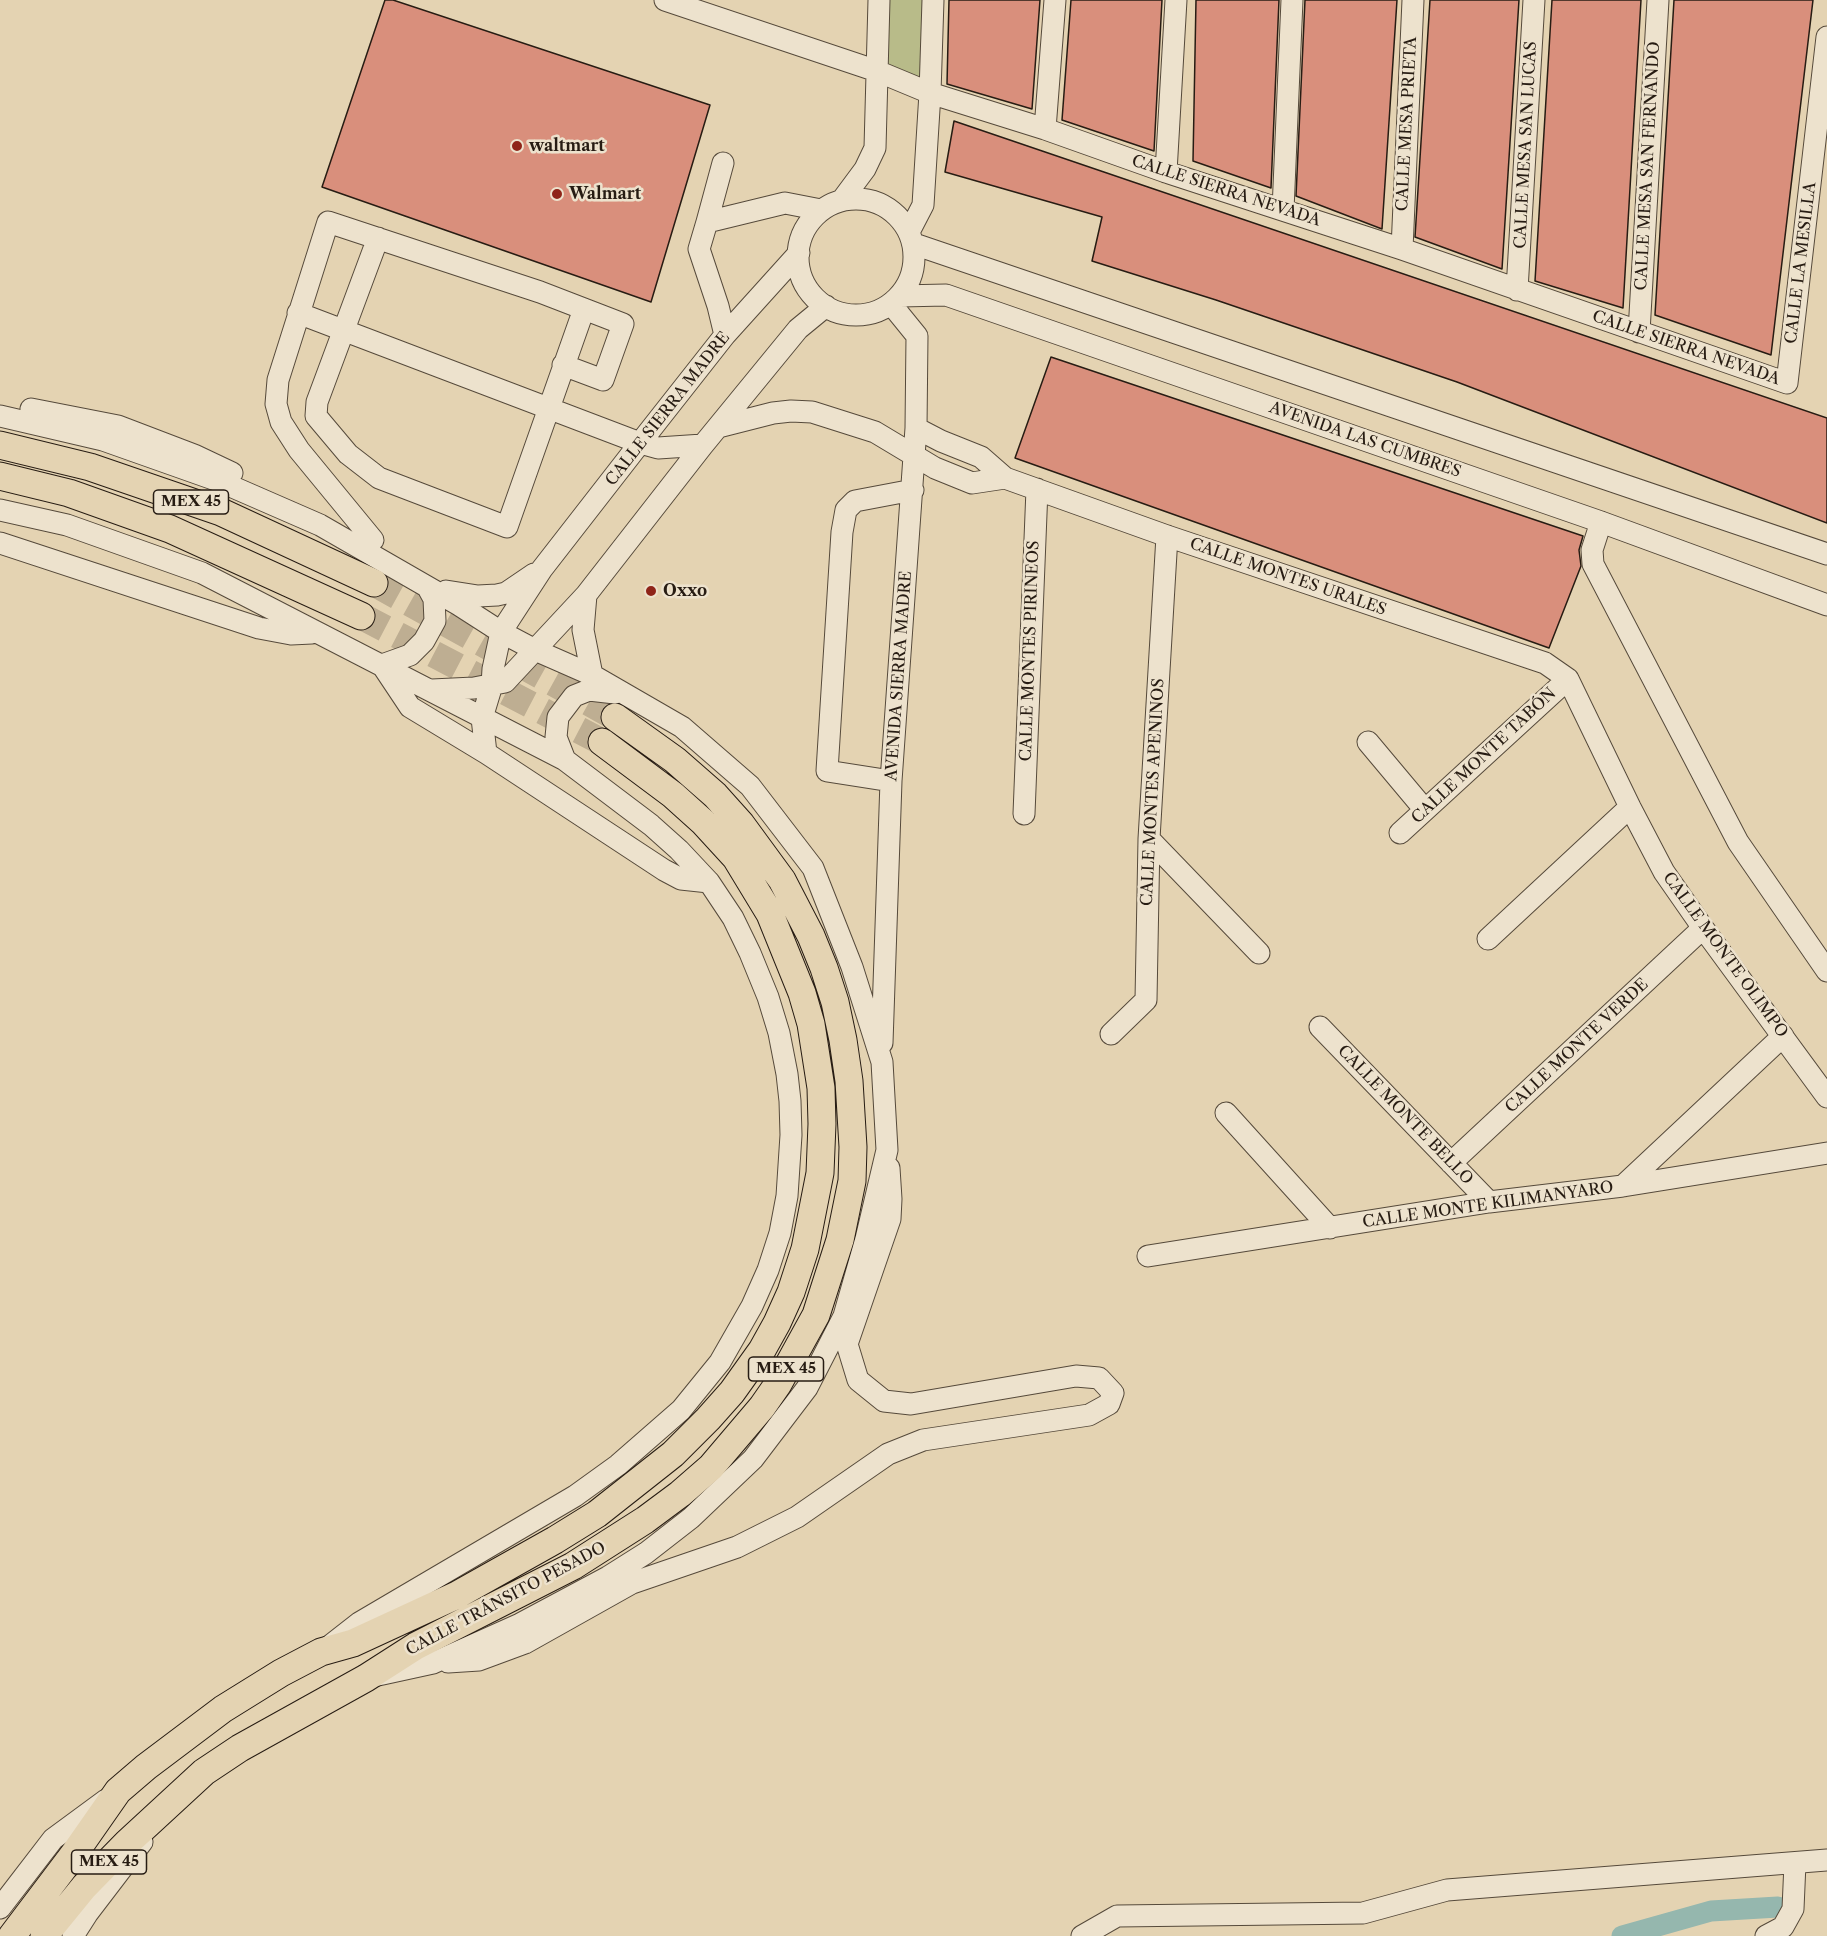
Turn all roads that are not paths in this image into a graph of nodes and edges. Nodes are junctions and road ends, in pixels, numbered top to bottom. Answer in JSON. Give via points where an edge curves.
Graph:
{"nodes":[{"id":1,"x":665,"y":0,"type":"edge"},
{"id":2,"x":879,"y":0,"type":"edge"},
{"id":3,"x":933,"y":0,"type":"edge"},
{"id":4,"x":1055,"y":0,"type":"edge"},
{"id":5,"x":1176,"y":0,"type":"edge"},
{"id":6,"x":1292,"y":0,"type":"edge"},
{"id":7,"x":1413,"y":0,"type":"edge"},
{"id":8,"x":1534,"y":0,"type":"edge"},
{"id":9,"x":1658,"y":0,"type":"edge"},
{"id":10,"x":701,"y":6,"type":"edge"},
{"id":11,"x":1827,"y":37,"type":"edge"},
{"id":12,"x":877,"y":71,"type":"junction"},
{"id":13,"x":930,"y":93,"type":"junction"},
{"id":14,"x":1045,"y":129,"type":"junction"},
{"id":15,"x":723,"y":163,"type":"dead end"},
{"id":16,"x":1166,"y":172,"type":"junction"},
{"id":17,"x":842,"y":200,"type":"junction"},
{"id":18,"x":821,"y":210,"type":"junction"},
{"id":19,"x":1282,"y":210,"type":"junction"},
{"id":20,"x":707,"y":222,"type":"junction"},
{"id":21,"x":378,"y":238,"type":"junction"},
{"id":22,"x":911,"y":238,"type":"junction"},
{"id":23,"x":1402,"y":249,"type":"junction"},
{"id":24,"x":798,"y":253,"type":"junction"},
{"id":25,"x":1517,"y":290,"type":"junction"},
{"id":26,"x":895,"y":300,"type":"junction"},
{"id":27,"x":826,"y":306,"type":"junction"},
{"id":28,"x":584,"y":309,"type":"junction"},
{"id":29,"x":298,"y":313,"type":"junction"},
{"id":30,"x":343,"y":331,"type":"junction"},
{"id":31,"x":1639,"y":332,"type":"junction"},
{"id":32,"x":725,"y":335,"type":"junction"},
{"id":33,"x":563,"y":365,"type":"junction"},
{"id":34,"x":1787,"y":383,"type":"joint"},
{"id":35,"x":0,"y":403,"type":"edge"},
{"id":36,"x":548,"y":408,"type":"junction"},
{"id":37,"x":0,"y":416,"type":"edge"},
{"id":38,"x":718,"y":427,"type":"junction"},
{"id":39,"x":916,"y":428,"type":"junction"},
{"id":40,"x":640,"y":442,"type":"junction"},
{"id":41,"x":0,"y":444,"type":"edge"},
{"id":42,"x":703,"y":445,"type":"junction"},
{"id":43,"x":915,"y":456,"type":"junction"},
{"id":44,"x":0,"y":476,"type":"edge"},
{"id":45,"x":1005,"y":478,"type":"junction"},
{"id":46,"x":1037,"y":489,"type":"junction"},
{"id":47,"x":913,"y":490,"type":"junction"},
{"id":48,"x":0,"y":510,"type":"edge"},
{"id":49,"x":1601,"y":522,"type":"junction"},
{"id":50,"x":1167,"y":536,"type":"junction"},
{"id":51,"x":373,"y":540,"type":"junction"},
{"id":52,"x":0,"y":543,"type":"edge"},
{"id":53,"x":1827,"y":554,"type":"edge"},
{"id":54,"x":542,"y":568,"type":"junction"},
{"id":55,"x":402,"y":571,"type":"junction"},
{"id":56,"x":374,"y":583,"type":"tunnel mouth"},
{"id":57,"x":428,"y":588,"type":"junction"},
{"id":58,"x":586,"y":595,"type":"junction"},
{"id":59,"x":1827,"y":605,"type":"edge"},
{"id":60,"x":361,"y":616,"type":"tunnel mouth"},
{"id":61,"x":501,"y":632,"type":"junction"},
{"id":62,"x":318,"y":633,"type":"junction"},
{"id":63,"x":535,"y":650,"type":"junction"},
{"id":64,"x":382,"y":665,"type":"junction"},
{"id":65,"x":592,"y":675,"type":"junction"},
{"id":66,"x":1568,"y":679,"type":"junction"},
{"id":67,"x":492,"y":685,"type":"junction"},
{"id":68,"x":430,"y":690,"type":"junction"},
{"id":69,"x":620,"y":706,"type":"junction"},
{"id":70,"x":483,"y":718,"type":"junction"},
{"id":71,"x":602,"y":742,"type":"tunnel mouth"},
{"id":72,"x":1368,"y":742,"type":"dead end"},
{"id":73,"x":486,"y":753,"type":"junction"},
{"id":74,"x":565,"y":760,"type":"junction"},
{"id":75,"x":891,"y":781,"type":"junction"},
{"id":76,"x":1630,"y":807,"type":"junction"},
{"id":77,"x":1425,"y":810,"type":"junction"},
{"id":78,"x":1024,"y":814,"type":"dead end"},
{"id":79,"x":1400,"y":833,"type":"dead end"},
{"id":80,"x":1149,"y":838,"type":"junction"},
{"id":81,"x":709,"y":882,"type":"junction"},
{"id":82,"x":1703,"y":928,"type":"junction"},
{"id":83,"x":1488,"y":939,"type":"dead end"},
{"id":84,"x":1259,"y":953,"type":"dead end"},
{"id":85,"x":1827,"y":971,"type":"edge"},
{"id":86,"x":1320,"y":1028,"type":"dead end"},
{"id":87,"x":1111,"y":1034,"type":"dead end"},
{"id":88,"x":1783,"y":1036,"type":"junction"},
{"id":89,"x":881,"y":1059,"type":"junction"},
{"id":90,"x":1827,"y":1097,"type":"edge"},
{"id":91,"x":1227,"y":1113,"type":"dead end"},
{"id":92,"x":887,"y":1150,"type":"junction"},
{"id":93,"x":1827,"y":1153,"type":"edge"},
{"id":94,"x":1451,"y":1163,"type":"junction"},
{"id":95,"x":1623,"y":1186,"type":"junction"},
{"id":96,"x":1489,"y":1202,"type":"junction"},
{"id":97,"x":1330,"y":1228,"type":"junction"},
{"id":98,"x":1148,"y":1256,"type":"dead end"},
{"id":99,"x":321,"y":1652,"type":"junction"},
{"id":100,"x":433,"y":1663,"type":"junction"},
{"id":101,"x":366,"y":1678,"type":"junction"},
{"id":102,"x":118,"y":1791,"type":"junction"},
{"id":103,"x":179,"y":1794,"type":"junction"},
{"id":104,"x":1827,"y":1860,"type":"edge"},
{"id":105,"x":1795,"y":1863,"type":"junction"},
{"id":106,"x":0,"y":1908,"type":"edge"},
{"id":107,"x":12,"y":1936,"type":"edge"},
{"id":108,"x":44,"y":1936,"type":"edge"},
{"id":109,"x":73,"y":1936,"type":"edge"},
{"id":110,"x":1082,"y":1936,"type":"edge"},
{"id":111,"x":1766,"y":1936,"type":"edge"}],
"edges":[{"from":1,"to":10,"type":"street","name":"CALLE SIERRA NEVADA"},
{"from":2,"to":12,"type":"street"},
{"from":3,"to":13,"type":"street"},
{"from":4,"to":14,"type":"street"},
{"from":5,"to":16,"type":"street"},
{"from":6,"to":19,"type":"street"},
{"from":7,"to":23,"type":"street","name":"CALLE MESA PRIETA"},
{"from":8,"to":25,"type":"street","name":"CALLE MESA SAN LUCAS"},
{"from":9,"to":31,"type":"street","name":"CALLE MESA SAN FERNANDO"},
{"from":10,"to":12,"type":"street","name":"CALLE SIERRA NEVADA"},
{"from":11,"to":34,"type":"street","name":"CALLE LA MESILLA"},
{"from":12,"to":13,"type":"street","name":"CALLE SIERRA NEVADA"},
{"from":12,"to":17,"type":"street","via":[[875,148]]},
{"from":13,"to":14,"type":"street","name":"CALLE SIERRA NEVADA"},
{"from":13,"to":22,"type":"street","via":[[923,205]]},
{"from":14,"to":16,"type":"street","name":"CALLE SIERRA NEVADA"},
{"from":15,"to":20,"type":"street"},
{"from":16,"to":19,"type":"street","name":"CALLE SIERRA NEVADA"},
{"from":17,"to":18,"type":"street"},
{"from":17,"to":22,"type":"street","via":[[868,200],[893,211]]},
{"from":18,"to":20,"type":"street","via":[[785,203]]},
{"from":18,"to":24,"type":"street","via":[[802,235]]},
{"from":19,"to":23,"type":"street","name":"CALLE SIERRA NEVADA"},
{"from":20,"to":32,"type":"street","via":[[699,249]]},
{"from":21,"to":28,"type":"street"},
{"from":21,"to":29,"type":"street","via":[[328,222]]},
{"from":21,"to":30,"type":"street"},
{"from":22,"to":26,"type":"street","via":[[914,263],[910,281]]},
{"from":22,"to":53,"type":"street"},
{"from":23,"to":25,"type":"street","name":"CALLE SIERRA NEVADA"},
{"from":24,"to":27,"type":"street","via":[[801,274],[811,292]]},
{"from":24,"to":32,"type":"street","name":"CALLE SIERRA MADRE"},
{"from":25,"to":31,"type":"street","name":"CALLE SIERRA NEVADA"},
{"from":26,"to":27,"type":"street","via":[[870,313],[848,314]]},
{"from":26,"to":39,"type":"street","name":"AVENIDA SIERRA MADRE","via":[[917,336]]},
{"from":26,"to":49,"type":"street","name":"AVENIDA LAS CUMBRES","via":[[946,295]]},
{"from":27,"to":38,"type":"street","via":[[798,328]]},
{"from":28,"to":33,"type":"street"},
{"from":28,"to":33,"type":"street","via":[[623,324],[603,380]]},
{"from":29,"to":30,"type":"street"},
{"from":29,"to":51,"type":"street","via":[[278,380],[276,404],[281,422],[299,450]]},
{"from":30,"to":36,"type":"street"},
{"from":30,"to":36,"type":"street","via":[[317,402],[316,416],[341,446],[379,478],[507,527]]},
{"from":31,"to":34,"type":"street","name":"CALLE SIERRA NEVADA"},
{"from":32,"to":40,"type":"street","name":"CALLE SIERRA MADRE"},
{"from":33,"to":36,"type":"street"},
{"from":35,"to":51,"type":"street","via":[[118,426],[194,455]]},
{"from":36,"to":40,"type":"street"},
{"from":37,"to":55,"type":"street","via":[[103,440],[219,481],[320,525]]},
{"from":38,"to":42,"type":"street"},
{"from":38,"to":43,"type":"street","name":"CALLE MONTES URALES","via":[[773,413],[812,412],[874,432]]},
{"from":39,"to":43,"type":"street","name":"AVENIDA SIERRA MADRE"},
{"from":39,"to":45,"type":"street","name":"CALLE MONTES URALES","via":[[981,457]]},
{"from":40,"to":42,"type":"street","via":[[658,448]]},
{"from":40,"to":54,"type":"street","name":"CALLE SIERRA MADRE"},
{"from":41,"to":56,"type":"main road","number":"MEX 45","via":[[90,467],[221,512]]},
{"from":42,"to":58,"type":"street"},
{"from":43,"to":45,"type":"street","name":"CALLE MONTES URALES","via":[[972,483]]},
{"from":43,"to":47,"type":"street","name":"AVENIDA SIERRA MADRE"},
{"from":44,"to":60,"type":"main road","number":"MEX 45","via":[[69,494],[170,529]]},
{"from":45,"to":46,"type":"street","name":"CALLE MONTES URALES"},
{"from":46,"to":50,"type":"street","name":"CALLE MONTES URALES"},
{"from":46,"to":78,"type":"street","name":"CALLE MONTES PIRINEOS"},
{"from":47,"to":75,"type":"street","name":"AVENIDA SIERRA MADRE"},
{"from":47,"to":75,"type":"street","via":[[855,501],[846,510],[842,532],[827,771]]},
{"from":48,"to":62,"type":"street","via":[[67,525],[202,573]]},
{"from":49,"to":59,"type":"street","name":"AVENIDA LAS CUMBRES"},
{"from":49,"to":85,"type":"street","via":[[1592,550],[1593,564],[1738,842]]},
{"from":50,"to":66,"type":"street","name":"CALLE MONTES URALES","via":[[1545,663]]},
{"from":50,"to":80,"type":"street","name":"CALLE MONTES APENINOS"},
{"from":51,"to":55,"type":"street"},
{"from":52,"to":62,"type":"street","via":[[259,628],[291,634]]},
{"from":54,"to":57,"type":"street","via":[[497,595]]},
{"from":54,"to":61,"type":"street"},
{"from":55,"to":57,"type":"street"},
{"from":57,"to":61,"type":"street"},
{"from":57,"to":64,"type":"street","via":[[435,599],[435,621],[424,641],[410,655]]},
{"from":58,"to":63,"type":"street"},
{"from":58,"to":65,"type":"street","via":[[583,630]]},
{"from":61,"to":63,"type":"street"},
{"from":61,"to":67,"type":"street"},
{"from":62,"to":64,"type":"street"},
{"from":63,"to":65,"type":"street"},
{"from":63,"to":67,"type":"street","via":[[505,682]]},
{"from":64,"to":68,"type":"street"},
{"from":64,"to":73,"type":"street","via":[[410,707]]},
{"from":65,"to":69,"type":"street"},
{"from":66,"to":76,"type":"street","name":"CALLE MONTE OLIMPO"},
{"from":66,"to":77,"type":"street","name":"CALLE MONTE TABÓN"},
{"from":67,"to":68,"type":"street"},
{"from":67,"to":70,"type":"street"},
{"from":68,"to":70,"type":"street"},
{"from":69,"to":74,"type":"street","via":[[589,690],[574,696],[558,717],[556,737]]},
{"from":69,"to":89,"type":"street","via":[[682,727],[750,786],[813,868],[852,967]]},
{"from":69,"to":101,"type":"main road","name":"CALLE TRÁNSITO PESADO","number":"MEX 45","via":[[715,795],[754,840],[782,880],[811,936],[835,1002],[849,1081],[852,1181],[840,1240],[816,1315],[778,1384],[711,1467],[654,1514],[597,1551],[416,1646]]},
{"from":70,"to":73,"type":"street"},
{"from":70,"to":74,"type":"street"},
{"from":71,"to":99,"type":"main road","name":"CALLE TRÁNSITO PESADO","number":"MEX 45","via":[[674,795],[735,858],[770,914],[792,967],[812,1024],[821,1088],[820,1173],[805,1250],[777,1323],[762,1350],[732,1392],[673,1454],[597,1514],[496,1573],[407,1620]]},
{"from":72,"to":77,"type":"street"},
{"from":73,"to":81,"type":"street","via":[[664,870],[681,879]]},
{"from":74,"to":81,"type":"street","via":[[651,825]]},
{"from":75,"to":89,"type":"street","name":"AVENIDA SIERRA MADRE"},
{"from":76,"to":82,"type":"street","name":"CALLE MONTE OLIMPO","via":[[1664,872]]},
{"from":76,"to":83,"type":"street"},
{"from":77,"to":79,"type":"street","name":"CALLE MONTE TABÓN"},
{"from":80,"to":84,"type":"street"},
{"from":80,"to":87,"type":"street","name":"CALLE MONTES APENINOS","via":[[1146,1000]]},
{"from":81,"to":99,"type":"street","via":[[733,918],[768,996],[787,1074],[791,1135],[787,1196],[780,1233],[752,1306],[720,1362],[688,1402],[648,1441],[575,1496],[359,1623]]},
{"from":82,"to":88,"type":"street","name":"CALLE MONTE OLIMPO"},
{"from":82,"to":94,"type":"street","name":"CALLE MONTE VERDE"},
{"from":86,"to":94,"type":"street","name":"CALLE MONTE BELLO"},
{"from":88,"to":90,"type":"street","name":"CALLE MONTE OLIMPO"},
{"from":88,"to":95,"type":"street"},
{"from":89,"to":92,"type":"street"},
{"from":91,"to":97,"type":"street"},
{"from":92,"to":100,"type":"street","via":[[844,1316],[807,1388],[753,1459],[692,1518],[637,1559],[540,1614]]},
{"from":92,"to":100,"type":"street","via":[[890,1219],[847,1344],[858,1380],[884,1401],[911,1404],[1076,1376],[1099,1378],[1113,1393],[1109,1404],[1089,1415],[923,1440],[888,1454],[797,1517],[737,1546],[632,1584],[525,1643],[479,1660]]},
{"from":93,"to":95,"type":"street","name":"CALLE MONTE KILIMANYARO"},
{"from":94,"to":96,"type":"street","name":"CALLE MONTE BELLO"},
{"from":95,"to":96,"type":"street","name":"CALLE MONTE KILIMANYARO"},
{"from":96,"to":97,"type":"street","name":"CALLE MONTE KILIMANYARO"},
{"from":97,"to":98,"type":"street","name":"CALLE MONTE KILIMANYARO"},
{"from":99,"to":102,"type":"main road","name":"CALLE TRÁNSITO PESADO","number":"MEX 45","via":[[223,1709]]},
{"from":100,"to":101,"type":"street"},
{"from":101,"to":103,"type":"main road","name":"CALLE TRÁNSITO PESADO","number":"MEX 45","via":[[240,1748]]},
{"from":102,"to":106,"type":"street","via":[[53,1839]]},
{"from":102,"to":107,"type":"main road","name":"CALLE TRÁNSITO PESADO","number":"MEX 45"},
{"from":103,"to":108,"type":"main road","name":"CALLE TRÁNSITO PESADO","number":"MEX 45","via":[[84,1887]]},
{"from":103,"to":109,"type":"street"},
{"from":104,"to":105,"type":"street"},
{"from":105,"to":110,"type":"street","via":[[1447,1890],[1363,1913],[1117,1916]]},
{"from":105,"to":111,"type":"street","via":[[1793,1909],[1783,1927]]}]}
